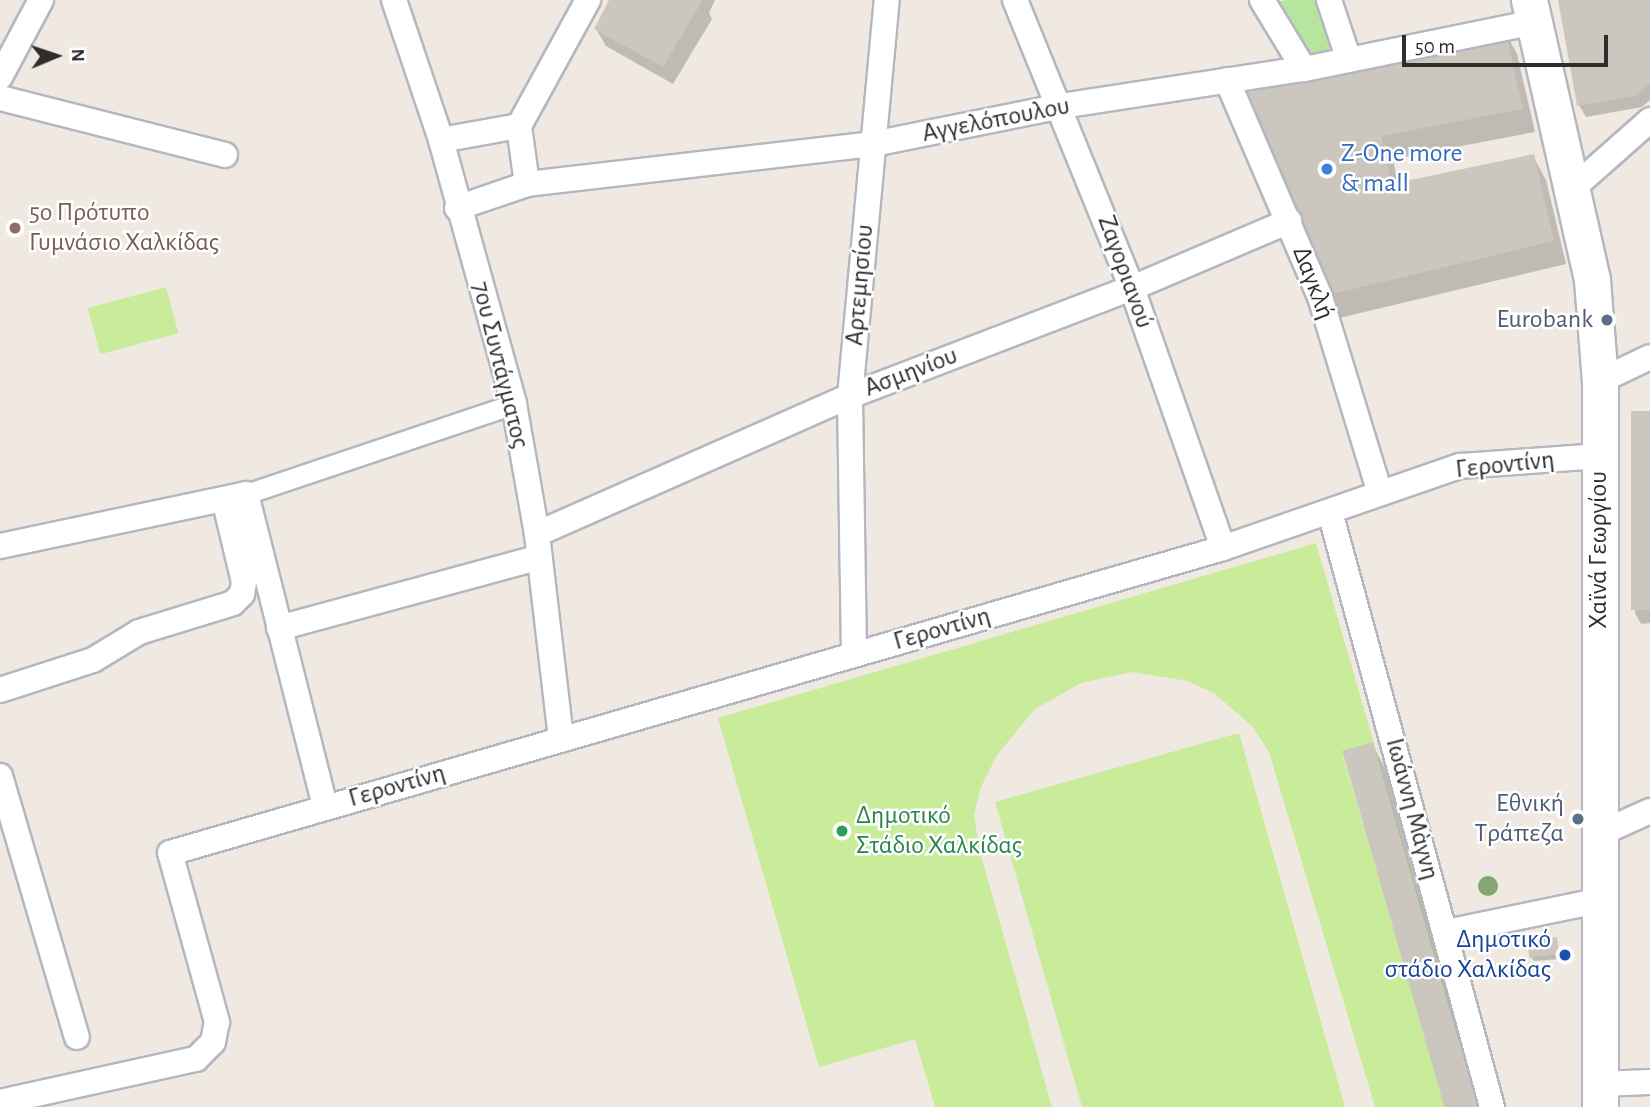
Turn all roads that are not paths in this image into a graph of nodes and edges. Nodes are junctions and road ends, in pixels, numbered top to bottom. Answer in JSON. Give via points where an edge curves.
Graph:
{"nodes":[{"id":1,"x":41,"y":0,"type":"edge"},
{"id":2,"x":394,"y":0,"type":"edge"},
{"id":3,"x":588,"y":0,"type":"edge"},
{"id":4,"x":887,"y":0,"type":"edge"},
{"id":5,"x":1015,"y":0,"type":"edge"},
{"id":6,"x":1329,"y":0,"type":"edge"},
{"id":7,"x":1271,"y":1,"type":"edge"},
{"id":8,"x":1531,"y":11,"type":"edge"},
{"id":9,"x":1349,"y":60,"type":"junction"},
{"id":10,"x":1304,"y":69,"type":"junction"},
{"id":11,"x":0,"y":77,"type":"edge"},
{"id":12,"x":1227,"y":80,"type":"junction"},
{"id":13,"x":0,"y":98,"type":"edge"},
{"id":14,"x":1061,"y":106,"type":"junction"},
{"id":15,"x":1650,"y":120,"type":"edge"},
{"id":16,"x":519,"y":126,"type":"junction"},
{"id":17,"x":441,"y":140,"type":"junction"},
{"id":18,"x":873,"y":144,"type":"junction"},
{"id":19,"x":225,"y":155,"type":"dead end"},
{"id":20,"x":527,"y":184,"type":"junction"},
{"id":21,"x":1572,"y":190,"type":"junction"},
{"id":22,"x":457,"y":208,"type":"junction"},
{"id":23,"x":1289,"y":221,"type":"junction"},
{"id":24,"x":1132,"y":288,"type":"junction"},
{"id":25,"x":1650,"y":357,"type":"edge"},
{"id":26,"x":1600,"y":381,"type":"junction"},
{"id":27,"x":850,"y":396,"type":"junction"},
{"id":28,"x":514,"y":404,"type":"junction"},
{"id":29,"x":1599,"y":456,"type":"junction"},
{"id":30,"x":1380,"y":493,"type":"junction"},
{"id":31,"x":235,"y":497,"type":"junction"},
{"id":32,"x":1330,"y":512,"type":"junction"},
{"id":33,"x":0,"y":546,"type":"edge"},
{"id":34,"x":537,"y":546,"type":"junction"},
{"id":35,"x":1223,"y":548,"type":"junction"},
{"id":36,"x":279,"y":628,"type":"junction"},
{"id":37,"x":854,"y":654,"type":"junction"},
{"id":38,"x":0,"y":690,"type":"edge"},
{"id":39,"x":561,"y":739,"type":"junction"},
{"id":40,"x":0,"y":776,"type":"edge"},
{"id":41,"x":325,"y":807,"type":"junction"},
{"id":42,"x":1650,"y":811,"type":"edge"},
{"id":43,"x":1599,"y":834,"type":"junction"},
{"id":44,"x":1597,"y":901,"type":"junction"},
{"id":45,"x":1446,"y":932,"type":"junction"},
{"id":46,"x":77,"y":1037,"type":"dead end"},
{"id":47,"x":1650,"y":1082,"type":"edge"},
{"id":48,"x":1600,"y":1096,"type":"edge"},
{"id":49,"x":0,"y":1102,"type":"edge"},
{"id":50,"x":1492,"y":1107,"type":"edge"}],
"edges":[{"from":1,"to":11,"type":"street"},
{"from":2,"to":17,"type":"street","name":"7ου Συντάγματος"},
{"from":3,"to":16,"type":"street"},
{"from":4,"to":18,"type":"street","name":"Αρτεμησίου"},
{"from":5,"to":14,"type":"street","name":"Ζαγοριανού"},
{"from":6,"to":9,"type":"street"},
{"from":7,"to":10,"type":"street"},
{"from":8,"to":9,"type":"street","name":"Αγγελόπουλου"},
{"from":8,"to":21,"type":"main road","name":"Χαϊνά Γεωργίου"},
{"from":9,"to":10,"type":"street","name":"Αγγελόπουλου"},
{"from":10,"to":12,"type":"street","name":"Αγγελόπουλου"},
{"from":12,"to":14,"type":"street","name":"Αγγελόπουλου"},
{"from":12,"to":23,"type":"street","name":"Δαγκλή"},
{"from":13,"to":19,"type":"street"},
{"from":14,"to":18,"type":"street","name":"Αγγελόπουλου"},
{"from":14,"to":24,"type":"street","name":"Ζαγοριανού"},
{"from":15,"to":21,"type":"street"},
{"from":16,"to":17,"type":"street"},
{"from":16,"to":20,"type":"street"},
{"from":17,"to":22,"type":"street","name":"7ου Συντάγματος"},
{"from":18,"to":20,"type":"street","name":"Αγγελόπουλου"},
{"from":18,"to":27,"type":"street","name":"Αρτεμησίου"},
{"from":20,"to":22,"type":"street","name":"Αγγελόπουλου"},
{"from":21,"to":26,"type":"main road","name":"Χαϊνά Γεωργίου","via":[[1592,281]]},
{"from":22,"to":28,"type":"street","name":"7ου Συντάγματος"},
{"from":23,"to":24,"type":"street","name":"Ασμηνίου"},
{"from":23,"to":30,"type":"street","name":"Δαγκλή","via":[[1320,297]]},
{"from":24,"to":27,"type":"street","name":"Ασμηνίου"},
{"from":24,"to":35,"type":"street","name":"Ζαγοριανού"},
{"from":25,"to":26,"type":"street"},
{"from":26,"to":29,"type":"main road","name":"Χαϊνά Γεωργίου"},
{"from":27,"to":34,"type":"street","name":"Ασμηνίου"},
{"from":27,"to":37,"type":"street","name":"Αρτεμησίου"},
{"from":28,"to":31,"type":"street"},
{"from":28,"to":34,"type":"street","name":"7ου Συντάγματος"},
{"from":29,"to":30,"type":"street","name":"Γεροντίνη","via":[[1460,466]]},
{"from":29,"to":43,"type":"main road","name":"Χαϊνά Γεωργίου"},
{"from":30,"to":32,"type":"street","name":"Γεροντίνη"},
{"from":31,"to":33,"type":"street"},
{"from":31,"to":36,"type":"street"},
{"from":31,"to":38,"type":"street","via":[[244,582],[242,594],[233,603],[139,632],[93,660]]},
{"from":32,"to":35,"type":"street","name":"Γεροντίνη"},
{"from":32,"to":45,"type":"street","name":"Ιωάννη Μὰγνη"},
{"from":34,"to":36,"type":"street","name":"Ασμηνίου"},
{"from":34,"to":39,"type":"street","name":"7ου Συντάγματος"},
{"from":35,"to":37,"type":"street","name":"Γεροντίνη"},
{"from":36,"to":41,"type":"street"},
{"from":37,"to":39,"type":"street","name":"Γεροντίνη"},
{"from":39,"to":41,"type":"street","name":"Γεροντίνη"},
{"from":40,"to":46,"type":"street"},
{"from":41,"to":49,"type":"street","name":"Γεροντίνη","via":[[170,853],[217,1021],[213,1042],[196,1059]]},
{"from":42,"to":43,"type":"street"},
{"from":43,"to":44,"type":"main road","name":"Χαϊνά Γεωργίου"},
{"from":44,"to":45,"type":"street"},
{"from":44,"to":48,"type":"main road","name":"Χαϊνά Γεωργίου"},
{"from":45,"to":50,"type":"street","name":"Ιωάννη Μὰγνη"},
{"from":47,"to":48,"type":"street"}]}
